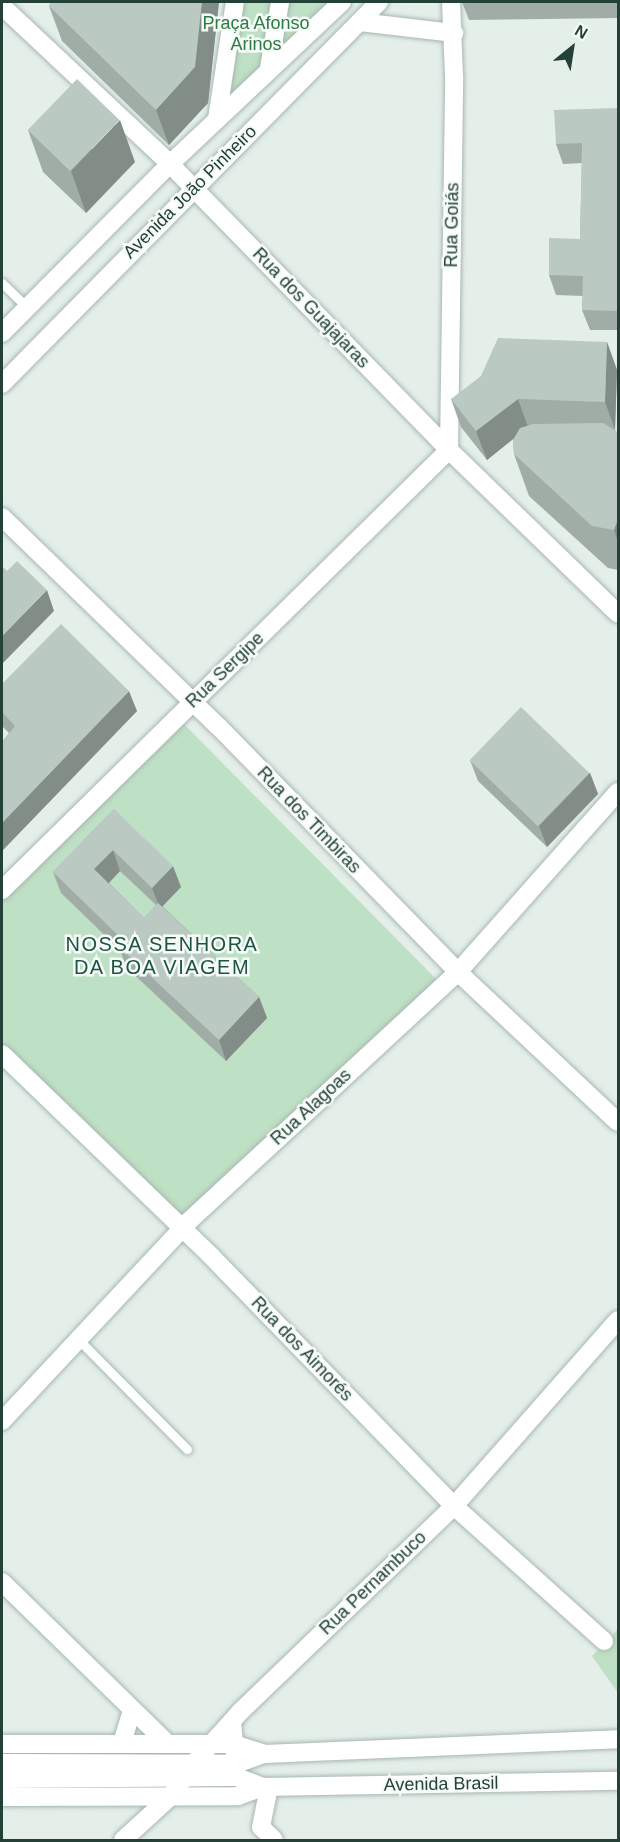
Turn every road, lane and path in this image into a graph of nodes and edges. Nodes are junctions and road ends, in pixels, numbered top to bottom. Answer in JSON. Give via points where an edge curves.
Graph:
{"nodes":[{"id":1,"x":235,"y":2,"type":"edge"},
{"id":2,"x":280,"y":2,"type":"edge"},
{"id":3,"x":342,"y":2,"type":"edge"},
{"id":4,"x":379,"y":2,"type":"edge"},
{"id":5,"x":451,"y":2,"type":"edge"},
{"id":6,"x":2,"y":6,"type":"edge"},
{"id":7,"x":360,"y":22,"type":"junction"},
{"id":8,"x":454,"y":33,"type":"junction"},
{"id":9,"x":269,"y":68,"type":"junction"},
{"id":10,"x":217,"y":119,"type":"junction"},
{"id":11,"x":170,"y":164,"type":"junction"},
{"id":12,"x":194,"y":187,"type":"junction"},
{"id":13,"x":2,"y":283,"type":"edge"},
{"id":14,"x":27,"y":307,"type":"junction"},
{"id":15,"x":2,"y":333,"type":"edge"},
{"id":16,"x":2,"y":384,"type":"edge"},
{"id":17,"x":449,"y":450,"type":"junction"},
{"id":18,"x":2,"y":517,"type":"edge"},
{"id":19,"x":611,"y":601,"type":"edge"},
{"id":20,"x":618,"y":614,"type":"edge"},
{"id":21,"x":193,"y":701,"type":"junction"},
{"id":22,"x":618,"y":792,"type":"edge"},
{"id":23,"x":2,"y":890,"type":"edge"},
{"id":24,"x":458,"y":972,"type":"junction"},
{"id":25,"x":2,"y":1054,"type":"edge"},
{"id":26,"x":618,"y":1122,"type":"edge"},
{"id":27,"x":182,"y":1229,"type":"junction"},
{"id":28,"x":618,"y":1320,"type":"edge"},
{"id":29,"x":78,"y":1339,"type":"junction"},
{"id":30,"x":2,"y":1421,"type":"edge"},
{"id":31,"x":187,"y":1449,"type":"dead end"},
{"id":32,"x":454,"y":1506,"type":"junction"},
{"id":33,"x":2,"y":1582,"type":"edge"},
{"id":34,"x":604,"y":1641,"type":"dead end"},
{"id":35,"x":132,"y":1711,"type":"junction"},
{"id":36,"x":232,"y":1721,"type":"junction"},
{"id":37,"x":618,"y":1739,"type":"edge"},
{"id":38,"x":166,"y":1742,"type":"junction"},
{"id":39,"x":122,"y":1743,"type":"junction"},
{"id":40,"x":211,"y":1743,"type":"junction"},
{"id":41,"x":2,"y":1744,"type":"edge"},
{"id":42,"x":234,"y":1744,"type":"junction"},
{"id":43,"x":264,"y":1754,"type":"junction"},
{"id":44,"x":195,"y":1762,"type":"junction"},
{"id":45,"x":2,"y":1763,"type":"edge"},
{"id":46,"x":237,"y":1770,"type":"junction"},
{"id":47,"x":182,"y":1777,"type":"junction"},
{"id":48,"x":2,"y":1779,"type":"edge"},
{"id":49,"x":618,"y":1781,"type":"edge"},
{"id":50,"x":266,"y":1787,"type":"junction"},
{"id":51,"x":171,"y":1796,"type":"junction"},
{"id":52,"x":2,"y":1797,"type":"edge"},
{"id":53,"x":268,"y":1834,"type":"edge"},
{"id":54,"x":123,"y":1840,"type":"edge"}],
"edges":[{"from":1,"to":10,"type":"street"},
{"from":2,"to":9,"type":"street"},
{"from":3,"to":9,"type":"street","name":"Avenida João Pinheiro"},
{"from":4,"to":7,"type":"street","name":"Avenida João Pinheiro"},
{"from":5,"to":8,"type":"street","name":"Rua Goiás"},
{"from":6,"to":11,"type":"street","name":"Rua dos Guajajaras"},
{"from":7,"to":8,"type":"street"},
{"from":7,"to":12,"type":"street","name":"Avenida João Pinheiro"},
{"from":8,"to":17,"type":"street","name":"Rua Goiás"},
{"from":9,"to":10,"type":"street","name":"Avenida João Pinheiro"},
{"from":10,"to":11,"type":"street","name":"Avenida João Pinheiro"},
{"from":11,"to":12,"type":"street","name":"Rua dos Guajajaras"},
{"from":11,"to":14,"type":"street","name":"Avenida João Pinheiro"},
{"from":12,"to":16,"type":"street","name":"Avenida João Pinheiro"},
{"from":12,"to":17,"type":"street","name":"Rua dos Guajajaras"},
{"from":13,"to":14,"type":"lane"},
{"from":14,"to":15,"type":"street","name":"Avenida João Pinheiro"},
{"from":17,"to":19,"type":"street","name":"Rua dos Guajajaras"},
{"from":17,"to":21,"type":"street","name":"Rua Sergipe"},
{"from":18,"to":21,"type":"street","name":"Rua dos Timbiras"},
{"from":19,"to":20,"type":"street","name":"Rua dos Guajajaras"},
{"from":21,"to":23,"type":"street","name":"Rua Sergipe"},
{"from":21,"to":24,"type":"street","name":"Rua dos Timbiras"},
{"from":22,"to":24,"type":"street","name":"Rua Alagoas"},
{"from":24,"to":26,"type":"street","name":"Rua dos Timbiras"},
{"from":24,"to":27,"type":"street","name":"Rua Alagoas"},
{"from":25,"to":27,"type":"street","name":"Rua dos Aimorés"},
{"from":27,"to":29,"type":"street","name":"Rua Alagoas"},
{"from":27,"to":32,"type":"street","name":"Rua dos Aimorés"},
{"from":28,"to":32,"type":"street","name":"Rua Pernambuco"},
{"from":29,"to":30,"type":"street","name":"Rua Alagoas"},
{"from":29,"to":31,"type":"lane"},
{"from":32,"to":34,"type":"street","name":"Rua dos Aimorés"},
{"from":32,"to":36,"type":"street","name":"Rua Pernambuco"},
{"from":33,"to":35,"type":"street"},
{"from":35,"to":38,"type":"street"},
{"from":35,"to":39,"type":"street"},
{"from":36,"to":40,"type":"street","name":"Rua Pernambuco"},
{"from":36,"to":42,"type":"street"},
{"from":37,"to":43,"type":"street","name":"Avenida Brasil"},
{"from":38,"to":39,"type":"street","name":"Avenida Brasil"},
{"from":38,"to":40,"type":"street","name":"Avenida Brasil"},
{"from":39,"to":41,"type":"street","name":"Avenida Brasil"},
{"from":40,"to":42,"type":"street","name":"Avenida Brasil"},
{"from":40,"to":44,"type":"street","name":"Rua Pernambuco"},
{"from":42,"to":43,"type":"street","name":"Avenida Brasil"},
{"from":42,"to":46,"type":"street"},
{"from":43,"to":46,"type":"street","name":"Avenida Brasil"},
{"from":44,"to":45,"type":"street","name":"Avenida Brasil"},
{"from":44,"to":46,"type":"street","name":"Avenida Brasil"},
{"from":44,"to":47,"type":"street","name":"Rua Pernambuco"},
{"from":46,"to":47,"type":"street","name":"Avenida Brasil"},
{"from":46,"to":50,"type":"street","name":"Avenida Brasil"},
{"from":47,"to":48,"type":"street","name":"Avenida Brasil"},
{"from":47,"to":51,"type":"street","name":"Rua Pernambuco"},
{"from":49,"to":50,"type":"street","name":"Avenida Brasil"},
{"from":50,"to":51,"type":"street","name":"Avenida Brasil","via":[[238,1796]]},
{"from":50,"to":53,"type":"street"},
{"from":51,"to":52,"type":"street","name":"Avenida Brasil"},
{"from":51,"to":54,"type":"street","name":"Rua Pernambuco"}]}
